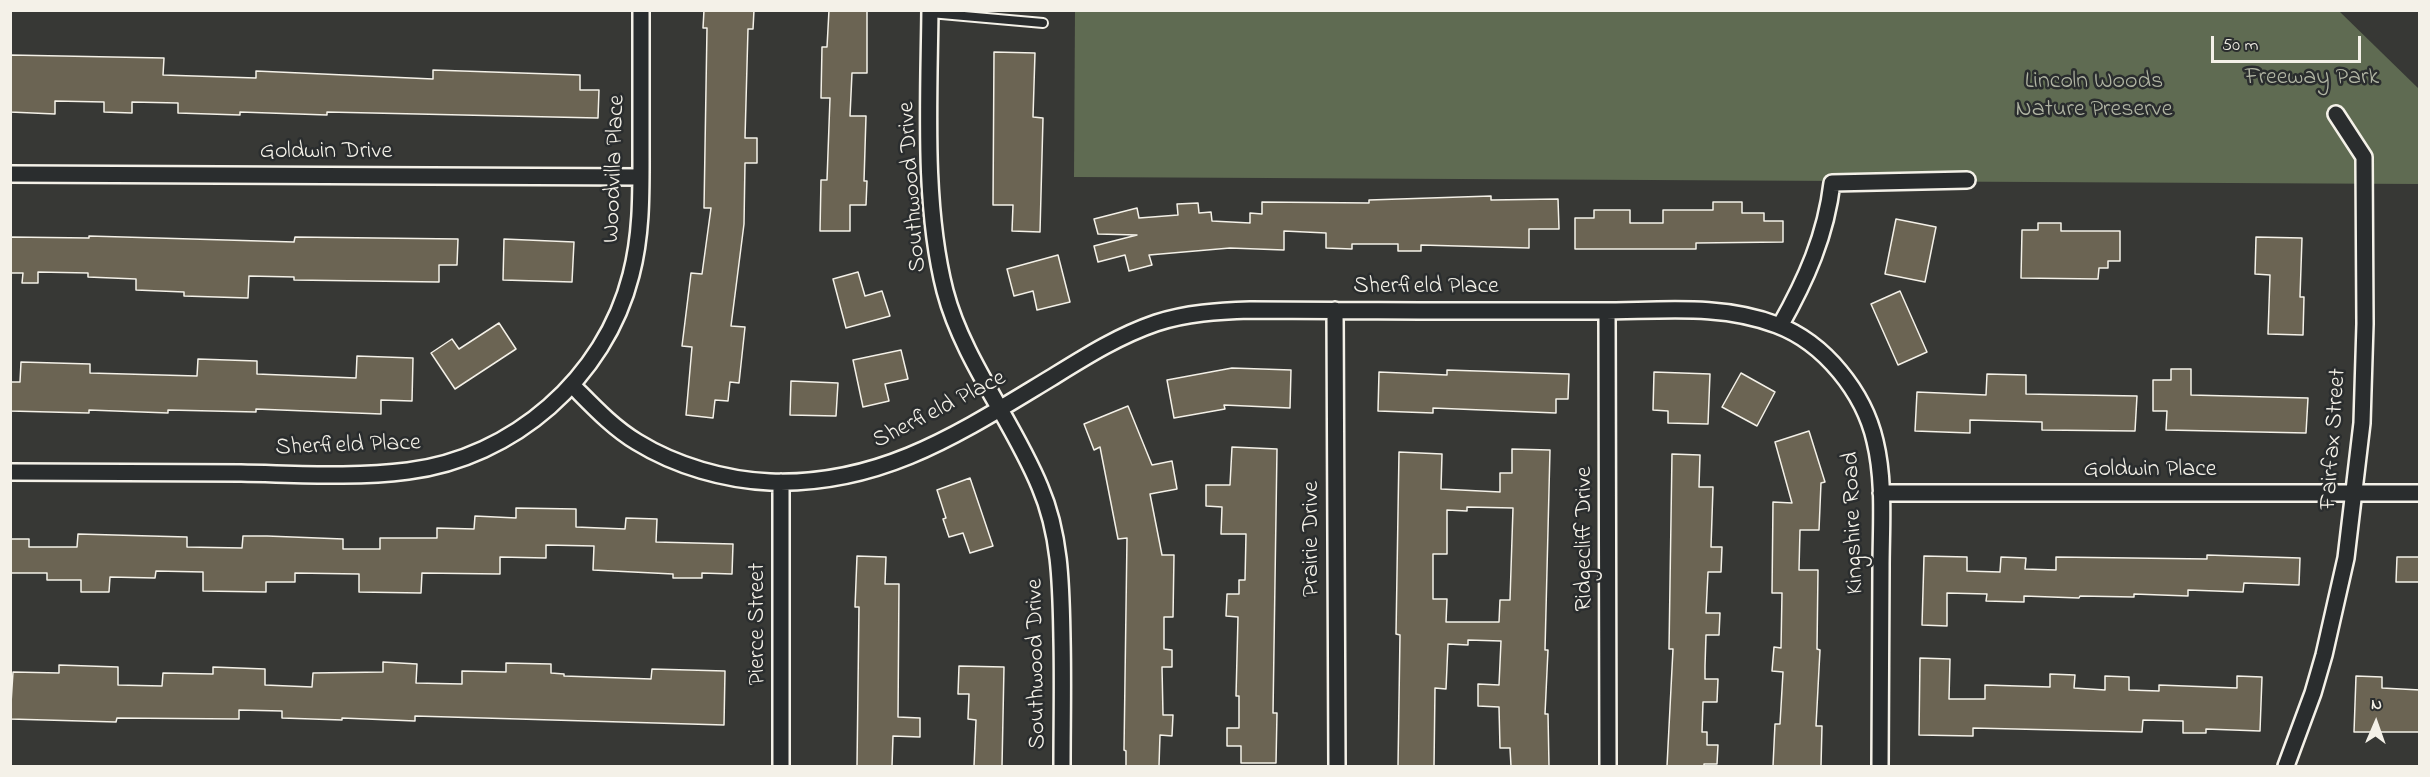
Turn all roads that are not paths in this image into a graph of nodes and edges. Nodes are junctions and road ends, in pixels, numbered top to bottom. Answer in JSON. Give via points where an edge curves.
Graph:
{"nodes":[{"id":1,"x":641,"y":10,"type":"edge"},
{"id":2,"x":930,"y":12,"type":"edge"},
{"id":3,"x":1043,"y":23,"type":"dead end"},
{"id":4,"x":2336,"y":114,"type":"dead end"},
{"id":5,"x":10,"y":174,"type":"edge"},
{"id":6,"x":641,"y":177,"type":"junction"},
{"id":7,"x":1966,"y":180,"type":"dead end"},
{"id":8,"x":1335,"y":310,"type":"junction"},
{"id":9,"x":1607,"y":311,"type":"junction"},
{"id":10,"x":1780,"y":326,"type":"junction"},
{"id":11,"x":572,"y":385,"type":"junction"},
{"id":12,"x":1000,"y":408,"type":"junction"},
{"id":13,"x":10,"y":472,"type":"edge"},
{"id":14,"x":782,"y":482,"type":"junction"},
{"id":15,"x":1881,"y":493,"type":"junction"},
{"id":16,"x":2355,"y":494,"type":"junction"},
{"id":17,"x":2420,"y":494,"type":"edge"},
{"id":18,"x":781,"y":766,"type":"edge"},
{"id":19,"x":1062,"y":766,"type":"edge"},
{"id":20,"x":1337,"y":766,"type":"edge"},
{"id":21,"x":1608,"y":766,"type":"edge"},
{"id":22,"x":1880,"y":766,"type":"edge"},
{"id":23,"x":2286,"y":766,"type":"edge"}],
"edges":[{"from":1,"to":6,"type":"street","name":"Woodvilla Place"},
{"from":2,"to":3,"type":"lane"},
{"from":2,"to":12,"type":"street","name":"Southwood Drive","via":[[930,157],[936,244],[958,330]]},
{"from":4,"to":16,"type":"street","name":"Fairfax Street","via":[[2364,157],[2364,363]]},
{"from":5,"to":6,"type":"street","name":"Goldwin Drive"},
{"from":6,"to":11,"type":"street","name":"Woodvilla Place","via":[[637,250],[626,293],[591,361]]},
{"from":7,"to":10,"type":"street","via":[[1832,183],[1818,249]]},
{"from":8,"to":9,"type":"street","name":"Sherfield Place"},
{"from":8,"to":12,"type":"street","name":"Sherfield Place","via":[[1221,310],[1156,323],[1105,345]]},
{"from":8,"to":20,"type":"street","name":"Prairie Drive"},
{"from":9,"to":10,"type":"street","name":"Sherfield Place","via":[[1729,312]]},
{"from":9,"to":21,"type":"street","name":"Ridgecliff Drive"},
{"from":10,"to":15,"type":"street","name":"Kingshire Road","via":[[1810,343],[1831,362],[1853,392],[1875,441]]},
{"from":11,"to":13,"type":"street","name":"Sherfield Place","via":[[530,422],[497,442],[446,463],[409,471]]},
{"from":11,"to":14,"type":"street","name":"Sherfield Place","via":[[620,430],[662,455],[729,478]]},
{"from":12,"to":14,"type":"street","name":"Sherfield Place","via":[[940,442],[883,467],[820,480]]},
{"from":12,"to":19,"type":"street","name":"Southwood Drive","via":[[1041,489],[1056,544],[1062,606]]},
{"from":14,"to":18,"type":"street","name":"Pierce Street"},
{"from":15,"to":16,"type":"street","name":"Goldwin Place"},
{"from":15,"to":22,"type":"street","name":"Kingshire Road"},
{"from":16,"to":17,"type":"street","name":"Goldwin Place"},
{"from":16,"to":23,"type":"street","name":"Fairfax Street","via":[[2346,558],[2324,656]]}]}
